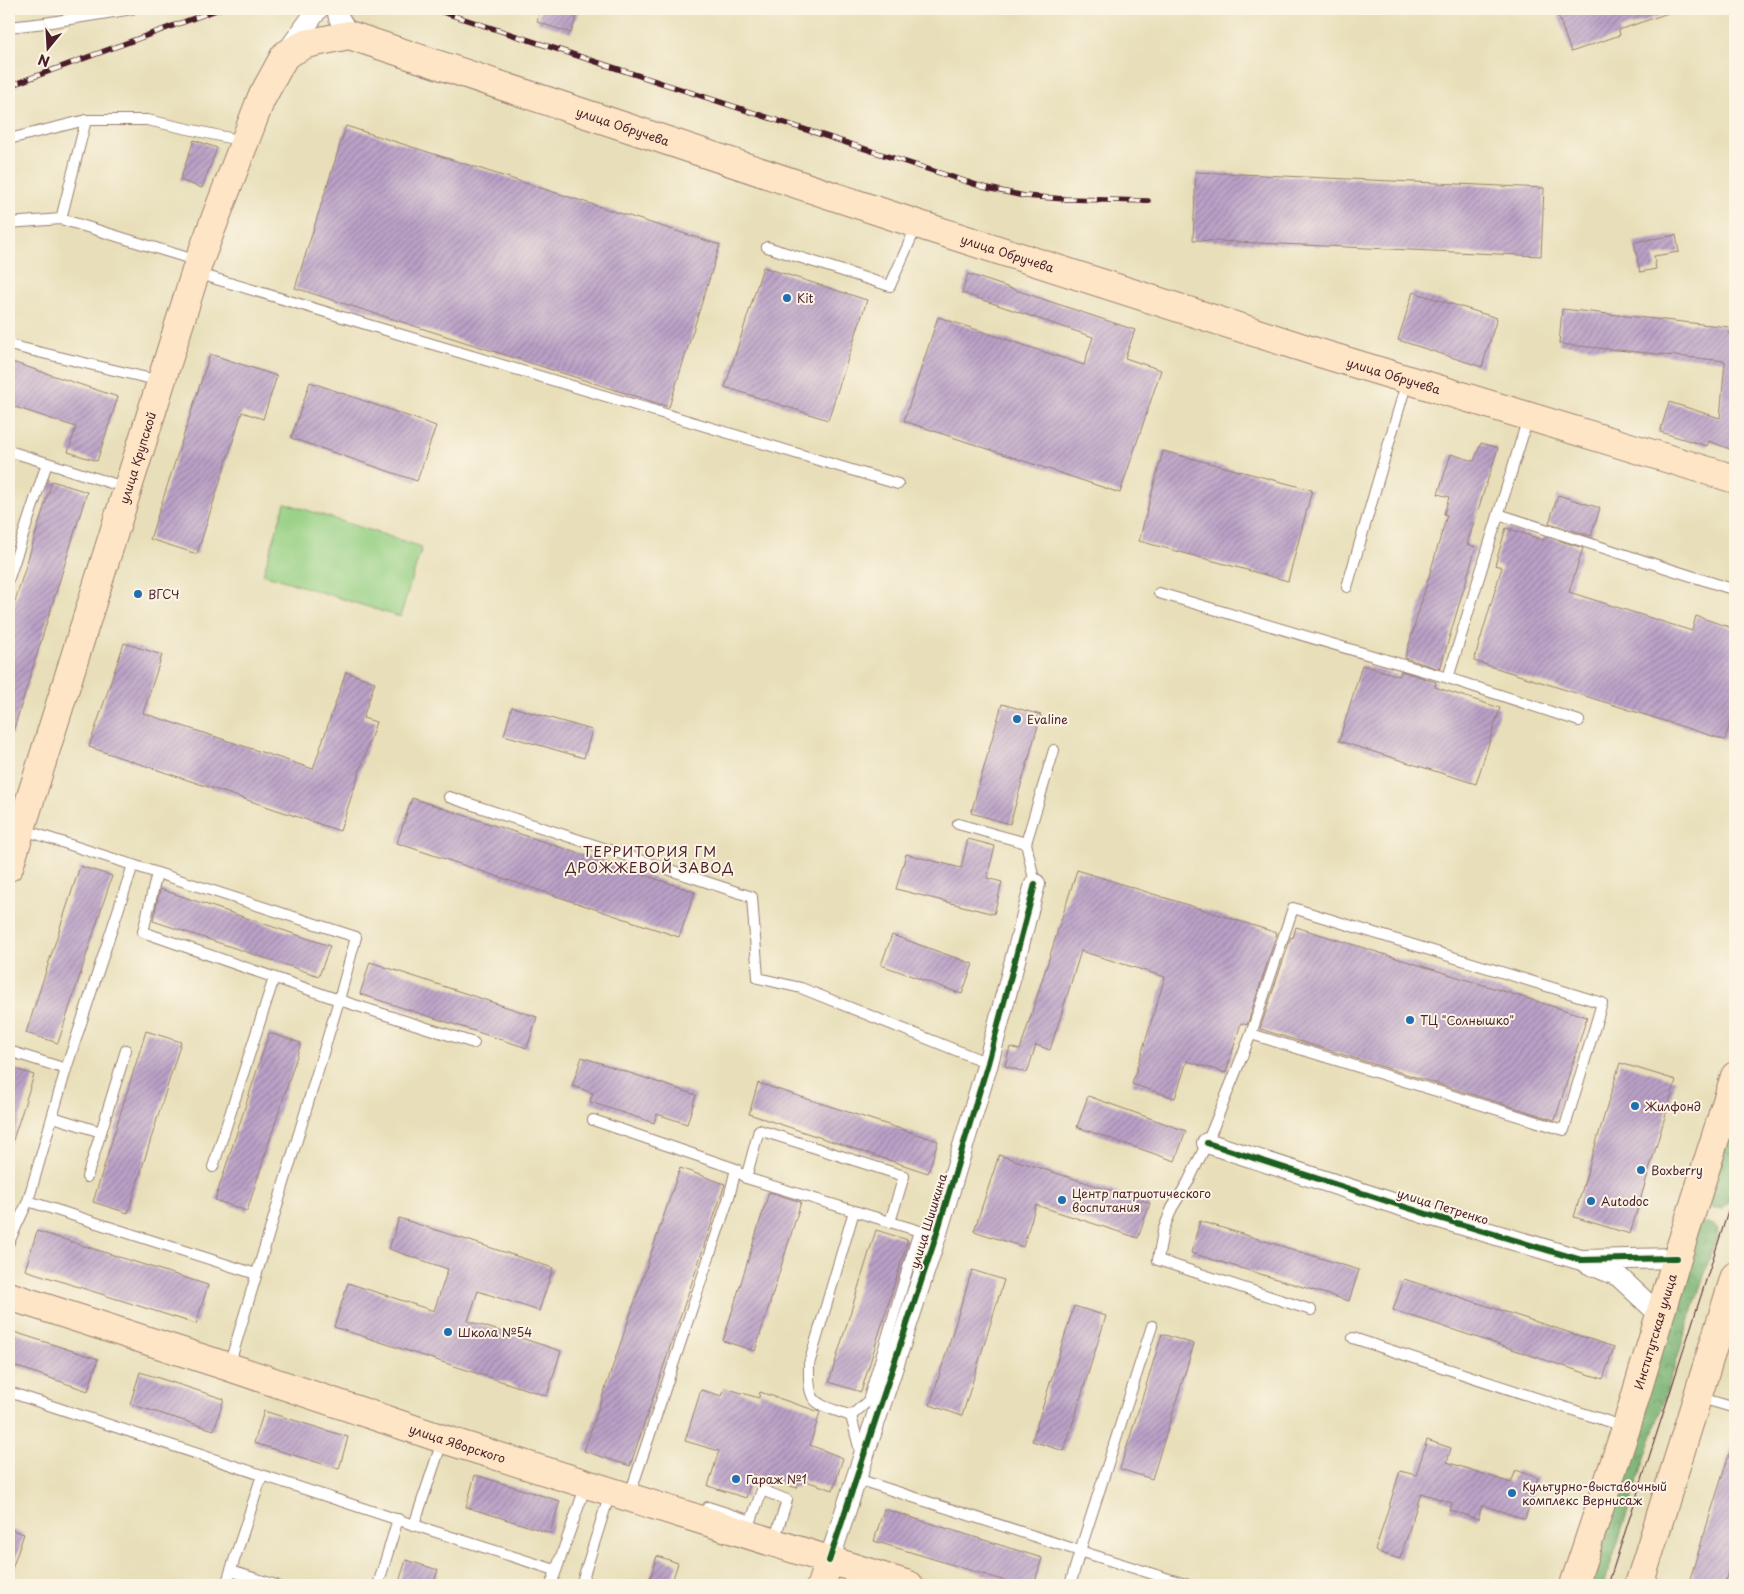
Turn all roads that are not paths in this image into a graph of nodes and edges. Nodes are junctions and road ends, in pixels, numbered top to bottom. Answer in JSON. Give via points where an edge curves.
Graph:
{"nodes":[{"id":1,"x":132,"y":9,"type":"edge"},
{"id":2,"x":318,"y":9,"type":"edge"},
{"id":3,"x":337,"y":9,"type":"edge"},
{"id":4,"x":9,"y":27,"type":"edge"},
{"id":5,"x":349,"y":35,"type":"junction"},
{"id":6,"x":285,"y":55,"type":"junction"},
{"id":7,"x":86,"y":120,"type":"junction"},
{"id":8,"x":9,"y":139,"type":"edge"},
{"id":9,"x":244,"y":142,"type":"junction"},
{"id":10,"x":61,"y":219,"type":"junction"},
{"id":11,"x":9,"y":223,"type":"edge"},
{"id":12,"x":917,"y":224,"type":"junction"},
{"id":13,"x":767,"y":247,"type":"dead end"},
{"id":14,"x":197,"y":267,"type":"junction"},
{"id":15,"x":9,"y":345,"type":"edge"},
{"id":16,"x":1407,"y":380,"type":"junction"},
{"id":17,"x":161,"y":382,"type":"junction"},
{"id":18,"x":1529,"y":417,"type":"junction"},
{"id":19,"x":9,"y":451,"type":"edge"},
{"id":20,"x":47,"y":463,"type":"junction"},
{"id":21,"x":1735,"y":479,"type":"edge"},
{"id":22,"x":898,"y":484,"type":"dead end"},
{"id":23,"x":128,"y":488,"type":"junction"},
{"id":24,"x":1498,"y":514,"type":"junction"},
{"id":25,"x":9,"y":578,"type":"edge"},
{"id":26,"x":1347,"y":587,"type":"dead end"},
{"id":27,"x":1735,"y":590,"type":"edge"},
{"id":28,"x":1159,"y":593,"type":"dead end"},
{"id":29,"x":1448,"y":678,"type":"junction"},
{"id":30,"x":1579,"y":721,"type":"dead end"},
{"id":31,"x":1054,"y":750,"type":"dead end"},
{"id":32,"x":449,"y":796,"type":"dead end"},
{"id":33,"x":958,"y":824,"type":"dead end"},
{"id":34,"x":14,"y":827,"type":"edge"},
{"id":35,"x":1026,"y":843,"type":"junction"},
{"id":36,"x":133,"y":864,"type":"junction"},
{"id":37,"x":9,"y":867,"type":"edge"},
{"id":38,"x":157,"y":873,"type":"junction"},
{"id":39,"x":1035,"y":884,"type":"joint"},
{"id":40,"x":274,"y":978,"type":"junction"},
{"id":41,"x":339,"y":1000,"type":"junction"},
{"id":42,"x":1251,"y":1034,"type":"junction"},
{"id":43,"x":474,"y":1043,"type":"dead end"},
{"id":44,"x":9,"y":1050,"type":"edge"},
{"id":45,"x":126,"y":1050,"type":"dead end"},
{"id":46,"x":988,"y":1063,"type":"junction"},
{"id":47,"x":66,"y":1069,"type":"junction"},
{"id":48,"x":1735,"y":1076,"type":"edge"},
{"id":49,"x":52,"y":1118,"type":"junction"},
{"id":50,"x":593,"y":1120,"type":"dead end"},
{"id":51,"x":102,"y":1132,"type":"junction"},
{"id":52,"x":1207,"y":1143,"type":"junction"},
{"id":53,"x":213,"y":1167,"type":"dead end"},
{"id":54,"x":736,"y":1169,"type":"junction"},
{"id":55,"x":87,"y":1177,"type":"dead end"},
{"id":56,"x":746,"y":1178,"type":"junction"},
{"id":57,"x":28,"y":1202,"type":"junction"},
{"id":58,"x":854,"y":1211,"type":"junction"},
{"id":59,"x":890,"y":1222,"type":"junction"},
{"id":60,"x":928,"y":1234,"type":"junction"},
{"id":61,"x":9,"y":1242,"type":"edge"},
{"id":62,"x":1677,"y":1258,"type":"junction"},
{"id":63,"x":1581,"y":1260,"type":"junction"},
{"id":64,"x":256,"y":1274,"type":"junction"},
{"id":65,"x":1735,"y":1276,"type":"edge"},
{"id":66,"x":9,"y":1296,"type":"edge"},
{"id":67,"x":1311,"y":1310,"type":"dead end"},
{"id":68,"x":1660,"y":1315,"type":"junction"},
{"id":69,"x":1152,"y":1326,"type":"dead end"},
{"id":70,"x":1353,"y":1338,"type":"dead end"},
{"id":71,"x":229,"y":1367,"type":"junction"},
{"id":72,"x":9,"y":1392,"type":"edge"},
{"id":73,"x":1698,"y":1396,"type":"junction"},
{"id":74,"x":1735,"y":1408,"type":"edge"},
{"id":75,"x":851,"y":1416,"type":"junction"},
{"id":76,"x":1626,"y":1428,"type":"junction"},
{"id":77,"x":443,"y":1439,"type":"junction"},
{"id":78,"x":860,"y":1470,"type":"junction"},
{"id":79,"x":262,"y":1475,"type":"junction"},
{"id":80,"x":608,"y":1491,"type":"junction"},
{"id":81,"x":398,"y":1519,"type":"junction"},
{"id":82,"x":702,"y":1520,"type":"junction"},
{"id":83,"x":414,"y":1524,"type":"junction"},
{"id":84,"x":774,"y":1542,"type":"junction"},
{"id":85,"x":1080,"y":1551,"type":"junction"},
{"id":86,"x":556,"y":1570,"type":"junction"},
{"id":87,"x":231,"y":1571,"type":"junction"},
{"id":88,"x":825,"y":1573,"type":"edge"},
{"id":89,"x":226,"y":1585,"type":"edge"},
{"id":90,"x":276,"y":1585,"type":"edge"},
{"id":91,"x":378,"y":1585,"type":"edge"},
{"id":92,"x":551,"y":1585,"type":"edge"},
{"id":93,"x":581,"y":1585,"type":"edge"},
{"id":94,"x":908,"y":1585,"type":"edge"},
{"id":95,"x":1070,"y":1585,"type":"edge"},
{"id":96,"x":1188,"y":1585,"type":"edge"},
{"id":97,"x":1574,"y":1585,"type":"edge"},
{"id":98,"x":1639,"y":1585,"type":"edge"}],
"edges":[{"from":1,"to":4,"type":"lane"},
{"from":2,"to":6,"type":"street"},
{"from":3,"to":5,"type":"street"},
{"from":5,"to":6,"type":"main road","via":[[306,44]]},
{"from":5,"to":12,"type":"main road","name":"улица Обручева"},
{"from":6,"to":9,"type":"main road","name":"улица Крупской","via":[[261,99]]},
{"from":7,"to":8,"type":"lane"},
{"from":7,"to":9,"type":"lane","via":[[147,120]]},
{"from":7,"to":10,"type":"lane"},
{"from":9,"to":14,"type":"main road","name":"улица Крупской"},
{"from":10,"to":11,"type":"lane"},
{"from":10,"to":14,"type":"lane"},
{"from":12,"to":13,"type":"lane","via":[[890,286]]},
{"from":12,"to":16,"type":"main road","name":"улица Обручева"},
{"from":14,"to":17,"type":"main road","name":"улица Крупской"},
{"from":14,"to":22,"type":"lane"},
{"from":15,"to":17,"type":"lane"},
{"from":16,"to":18,"type":"main road","name":"улица Обручева"},
{"from":16,"to":26,"type":"lane"},
{"from":17,"to":23,"type":"main road","name":"улица Крупской"},
{"from":18,"to":21,"type":"main road","name":"улица Обручева"},
{"from":18,"to":24,"type":"lane"},
{"from":19,"to":20,"type":"lane"},
{"from":20,"to":23,"type":"lane"},
{"from":20,"to":25,"type":"lane"},
{"from":23,"to":34,"type":"main road","name":"улица Крупской"},
{"from":24,"to":27,"type":"lane"},
{"from":24,"to":29,"type":"lane"},
{"from":28,"to":29,"type":"lane"},
{"from":29,"to":30,"type":"lane"},
{"from":31,"to":35,"type":"lane"},
{"from":32,"to":46,"type":"lane","via":[[752,897],[758,978],[801,988]]},
{"from":33,"to":35,"type":"lane"},
{"from":34,"to":36,"type":"lane"},
{"from":34,"to":37,"type":"main road","name":"улица Крупской"},
{"from":35,"to":39,"type":"lane"},
{"from":36,"to":38,"type":"lane"},
{"from":36,"to":47,"type":"lane"},
{"from":38,"to":40,"type":"lane","via":[[143,932]]},
{"from":38,"to":41,"type":"lane","via":[[356,937]]},
{"from":39,"to":46,"type":"street","name":"улица Шишкина"},
{"from":40,"to":41,"type":"lane"},
{"from":40,"to":53,"type":"lane"},
{"from":41,"to":43,"type":"lane"},
{"from":41,"to":64,"type":"lane"},
{"from":42,"to":42,"type":"lane","via":[[1293,908],[1602,1003],[1564,1130]]},
{"from":42,"to":52,"type":"lane"},
{"from":44,"to":47,"type":"lane"},
{"from":45,"to":51,"type":"lane"},
{"from":46,"to":60,"type":"street","name":"улица Шишкина"},
{"from":47,"to":49,"type":"lane"},
{"from":48,"to":62,"type":"main road","name":"Институтская улица"},
{"from":49,"to":51,"type":"lane"},
{"from":49,"to":57,"type":"lane"},
{"from":50,"to":54,"type":"lane"},
{"from":51,"to":55,"type":"lane"},
{"from":52,"to":63,"type":"street","name":"улица Петренко"},
{"from":52,"to":67,"type":"lane","via":[[1172,1208],[1163,1231],[1158,1260]]},
{"from":54,"to":56,"type":"lane"},
{"from":54,"to":80,"type":"lane","via":[[729,1197]]},
{"from":56,"to":58,"type":"lane"},
{"from":56,"to":59,"type":"lane","via":[[759,1130],[904,1176]]},
{"from":57,"to":61,"type":"lane"},
{"from":57,"to":64,"type":"lane"},
{"from":58,"to":59,"type":"lane"},
{"from":58,"to":75,"type":"lane","via":[[810,1364],[809,1384],[810,1394],[816,1402]]},
{"from":59,"to":60,"type":"lane"},
{"from":60,"to":75,"type":"lane","via":[[868,1401]]},
{"from":60,"to":78,"type":"street","name":"улица Шишкина"},
{"from":62,"to":63,"type":"street","name":"улица Петренко"},
{"from":62,"to":68,"type":"main road","name":"Институтская улица"},
{"from":63,"to":68,"type":"street","via":[[1618,1276]]},
{"from":64,"to":71,"type":"lane"},
{"from":65,"to":73,"type":"main road"},
{"from":66,"to":71,"type":"main road","name":"улица Яворского"},
{"from":68,"to":76,"type":"main road","name":"Институтская улица"},
{"from":69,"to":85,"type":"lane"},
{"from":70,"to":76,"type":"lane"},
{"from":71,"to":77,"type":"main road","name":"улица Яворского"},
{"from":72,"to":79,"type":"lane"},
{"from":73,"to":74,"type":"lane"},
{"from":73,"to":98,"type":"main road"},
{"from":75,"to":78,"type":"lane"},
{"from":76,"to":97,"type":"main road","name":"Институтская улица"},
{"from":77,"to":80,"type":"main road","name":"улица Яворского"},
{"from":77,"to":83,"type":"lane"},
{"from":78,"to":85,"type":"lane"},
{"from":78,"to":88,"type":"street","name":"улица Шишкина"},
{"from":79,"to":81,"type":"lane"},
{"from":79,"to":87,"type":"lane"},
{"from":80,"to":82,"type":"main road","name":"улица Яворского"},
{"from":80,"to":86,"type":"lane"},
{"from":80,"to":93,"type":"lane"},
{"from":81,"to":83,"type":"lane"},
{"from":81,"to":91,"type":"lane"},
{"from":82,"to":84,"type":"main road","name":"улица Яворского"},
{"from":82,"to":84,"type":"lane","via":[[708,1507],[750,1521],[762,1490],[787,1500]]},
{"from":83,"to":86,"type":"lane"},
{"from":84,"to":88,"type":"main road","name":"улица Яворского"},
{"from":85,"to":95,"type":"lane"},
{"from":85,"to":96,"type":"lane"},
{"from":86,"to":92,"type":"lane"},
{"from":87,"to":89,"type":"lane"},
{"from":87,"to":90,"type":"lane"},
{"from":88,"to":94,"type":"main road","name":"улица Яворского"}]}
